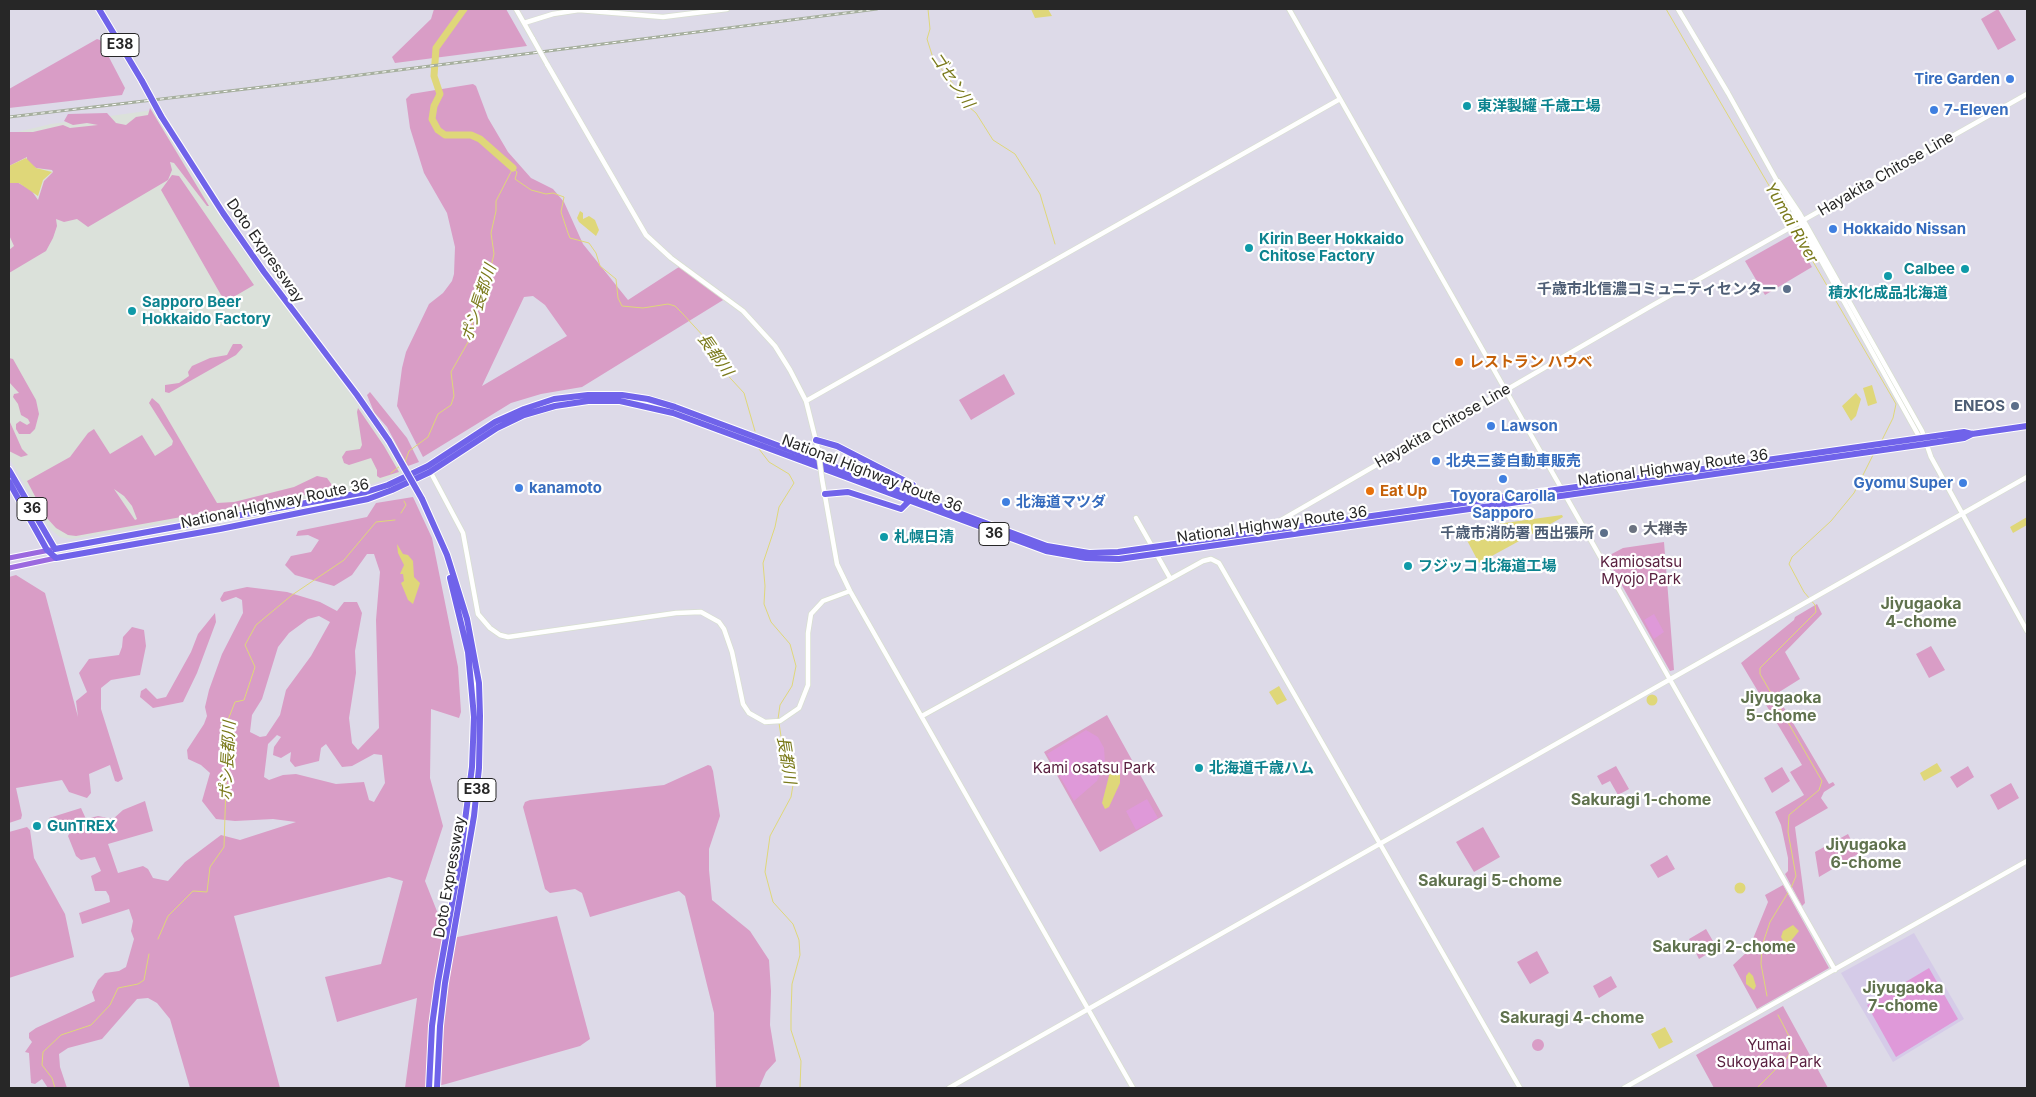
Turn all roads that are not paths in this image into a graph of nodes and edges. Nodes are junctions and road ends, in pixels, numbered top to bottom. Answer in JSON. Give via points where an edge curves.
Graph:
{"nodes":[{"id":1,"x":99,"y":9,"type":"edge"},
{"id":2,"x":516,"y":9,"type":"edge"},
{"id":3,"x":658,"y":9,"type":"edge"},
{"id":4,"x":727,"y":9,"type":"edge"},
{"id":5,"x":1289,"y":9,"type":"edge"},
{"id":6,"x":1678,"y":9,"type":"edge"},
{"id":7,"x":658,"y":17,"type":"junction"},
{"id":8,"x":524,"y":23,"type":"junction"},
{"id":9,"x":2027,"y":94,"type":"edge"},
{"id":10,"x":1340,"y":99,"type":"junction"},
{"id":11,"x":1797,"y":224,"type":"junction"},
{"id":12,"x":1505,"y":390,"type":"junction"},
{"id":13,"x":806,"y":401,"type":"junction"},
{"id":14,"x":2027,"y":426,"type":"edge"},
{"id":15,"x":816,"y":440,"type":"junction"},
{"id":16,"x":1924,"y":441,"type":"junction"},
{"id":17,"x":429,"y":467,"type":"junction"},
{"id":18,"x":9,"y":470,"type":"edge"},
{"id":19,"x":2027,"y":477,"type":"edge"},
{"id":20,"x":9,"y":482,"type":"edge"},
{"id":21,"x":1562,"y":489,"type":"junction"},
{"id":22,"x":825,"y":494,"type":"junction"},
{"id":23,"x":1566,"y":496,"type":"junction"},
{"id":24,"x":910,"y":498,"type":"junction"},
{"id":25,"x":422,"y":500,"type":"junction"},
{"id":26,"x":1961,"y":514,"type":"junction"},
{"id":27,"x":1136,"y":518,"type":"dead end"},
{"id":28,"x":1260,"y":532,"type":"junction"},
{"id":29,"x":1252,"y":540,"type":"junction"},
{"id":30,"x":1153,"y":548,"type":"junction"},
{"id":31,"x":55,"y":549,"type":"junction"},
{"id":32,"x":47,"y":550,"type":"junction"},
{"id":33,"x":1158,"y":555,"type":"junction"},
{"id":34,"x":9,"y":558,"type":"edge"},
{"id":35,"x":56,"y":558,"type":"junction"},
{"id":36,"x":9,"y":568,"type":"edge"},
{"id":37,"x":1170,"y":578,"type":"junction"},
{"id":38,"x":850,"y":591,"type":"junction"},
{"id":39,"x":2027,"y":631,"type":"edge"},
{"id":40,"x":1671,"y":679,"type":"junction"},
{"id":41,"x":922,"y":716,"type":"junction"},
{"id":42,"x":1379,"y":846,"type":"junction"},
{"id":43,"x":2027,"y":861,"type":"edge"},
{"id":44,"x":1835,"y":970,"type":"junction"},
{"id":45,"x":1088,"y":1009,"type":"junction"},
{"id":46,"x":430,"y":1088,"type":"edge"},
{"id":47,"x":437,"y":1088,"type":"edge"},
{"id":48,"x":949,"y":1088,"type":"edge"},
{"id":49,"x":1132,"y":1088,"type":"edge"},
{"id":50,"x":1520,"y":1088,"type":"edge"},
{"id":51,"x":1624,"y":1088,"type":"edge"}],
"edges":[{"from":1,"to":25,"type":"highway","name":"Doto Expressway","number":"E38","bridge":true,"via":[[223,213],[389,441]]},
{"from":2,"to":8,"type":"street"},
{"from":3,"to":7,"type":"street"},
{"from":4,"to":7,"type":"street"},
{"from":5,"to":10,"type":"street"},
{"from":6,"to":11,"type":"street","via":[[1778,181],[1790,196]]},
{"from":7,"to":8,"type":"street","via":[[579,10]]},
{"from":8,"to":13,"type":"street","bridge":true,"via":[[646,235],[757,325],[780,354]]},
{"from":9,"to":11,"type":"street","name":"Hayakita Chitose Line"},
{"from":10,"to":12,"type":"street"},
{"from":10,"to":13,"type":"street"},
{"from":11,"to":12,"type":"street","name":"Hayakita Chitose Line"},
{"from":11,"to":16,"type":"street"},
{"from":12,"to":21,"type":"street"},
{"from":12,"to":28,"type":"street","name":"Hayakita Chitose Line"},
{"from":13,"to":15,"type":"street"},
{"from":14,"to":16,"type":"highway","name":"National Highway Route 36","number":"36","via":[[1964,438]]},
{"from":15,"to":22,"type":"street","bridge":true},
{"from":15,"to":24,"type":"highway","via":[[837,446],[913,485]]},
{"from":16,"to":21,"type":"highway","name":"National Highway Route 36","number":"36"},
{"from":16,"to":23,"type":"highway","name":"National Highway Route 36","number":"36"},
{"from":16,"to":26,"type":"street"},
{"from":17,"to":24,"type":"highway","name":"National Highway Route 36","number":"36","via":[[524,415],[588,401],[620,401],[673,413]]},
{"from":17,"to":31,"type":"highway","name":"National Highway Route 36","number":"36","via":[[388,486],[341,498]]},
{"from":17,"to":35,"type":"highway","name":"National Highway Route 36","number":"36","via":[[392,490],[342,504]]},
{"from":17,"to":38,"type":"street","via":[[462,533],[478,614],[500,636],[701,612],[719,622],[724,629],[743,704],[759,720],[780,721],[799,708],[806,695],[809,672],[811,614],[823,602]]},
{"from":18,"to":31,"type":"highway","number":"36"},
{"from":19,"to":26,"type":"street"},
{"from":20,"to":32,"type":"highway","number":"36"},
{"from":21,"to":23,"type":"street"},
{"from":21,"to":28,"type":"highway","name":"National Highway Route 36","number":"36"},
{"from":22,"to":24,"type":"highway","via":[[848,492],[901,509]]},
{"from":22,"to":38,"type":"street","via":[[837,564]]},
{"from":23,"to":29,"type":"highway","name":"National Highway Route 36","number":"36"},
{"from":23,"to":40,"type":"street","via":[[1614,585]]},
{"from":24,"to":30,"type":"highway","name":"National Highway Route 36","number":"36","via":[[1047,546],[1089,553]]},
{"from":24,"to":33,"type":"highway","name":"National Highway Route 36","number":"36","via":[[1046,552],[1120,559]]},
{"from":25,"to":46,"type":"highway","name":"Doto Expressway","number":"E38","via":[[444,557],[459,611],[468,652],[474,717],[466,816],[432,1026]]},
{"from":25,"to":47,"type":"highway","name":"Doto Expressway","number":"E38","via":[[446,554],[467,619],[479,683],[480,716],[474,816],[445,983]]},
{"from":26,"to":39,"type":"street"},
{"from":26,"to":40,"type":"street"},
{"from":27,"to":30,"type":"street"},
{"from":28,"to":29,"type":"street","name":"Hayakita Chitose Line"},
{"from":28,"to":30,"type":"highway","name":"National Highway Route 36","number":"36"},
{"from":29,"to":33,"type":"highway","name":"National Highway Route 36","number":"36"},
{"from":30,"to":33,"type":"street"},
{"from":31,"to":32,"type":"main road"},
{"from":32,"to":34,"type":"main road"},
{"from":32,"to":35,"type":"highway","number":"36"},
{"from":33,"to":37,"type":"street"},
{"from":35,"to":36,"type":"main road"},
{"from":37,"to":41,"type":"street"},
{"from":37,"to":42,"type":"street","via":[[1203,561],[1219,563]]},
{"from":38,"to":41,"type":"street"},
{"from":40,"to":42,"type":"street"},
{"from":40,"to":44,"type":"street"},
{"from":41,"to":45,"type":"street"},
{"from":42,"to":45,"type":"street"},
{"from":42,"to":50,"type":"street"},
{"from":43,"to":44,"type":"street"},
{"from":44,"to":51,"type":"street"},
{"from":45,"to":48,"type":"street"},
{"from":45,"to":49,"type":"street"}]}
